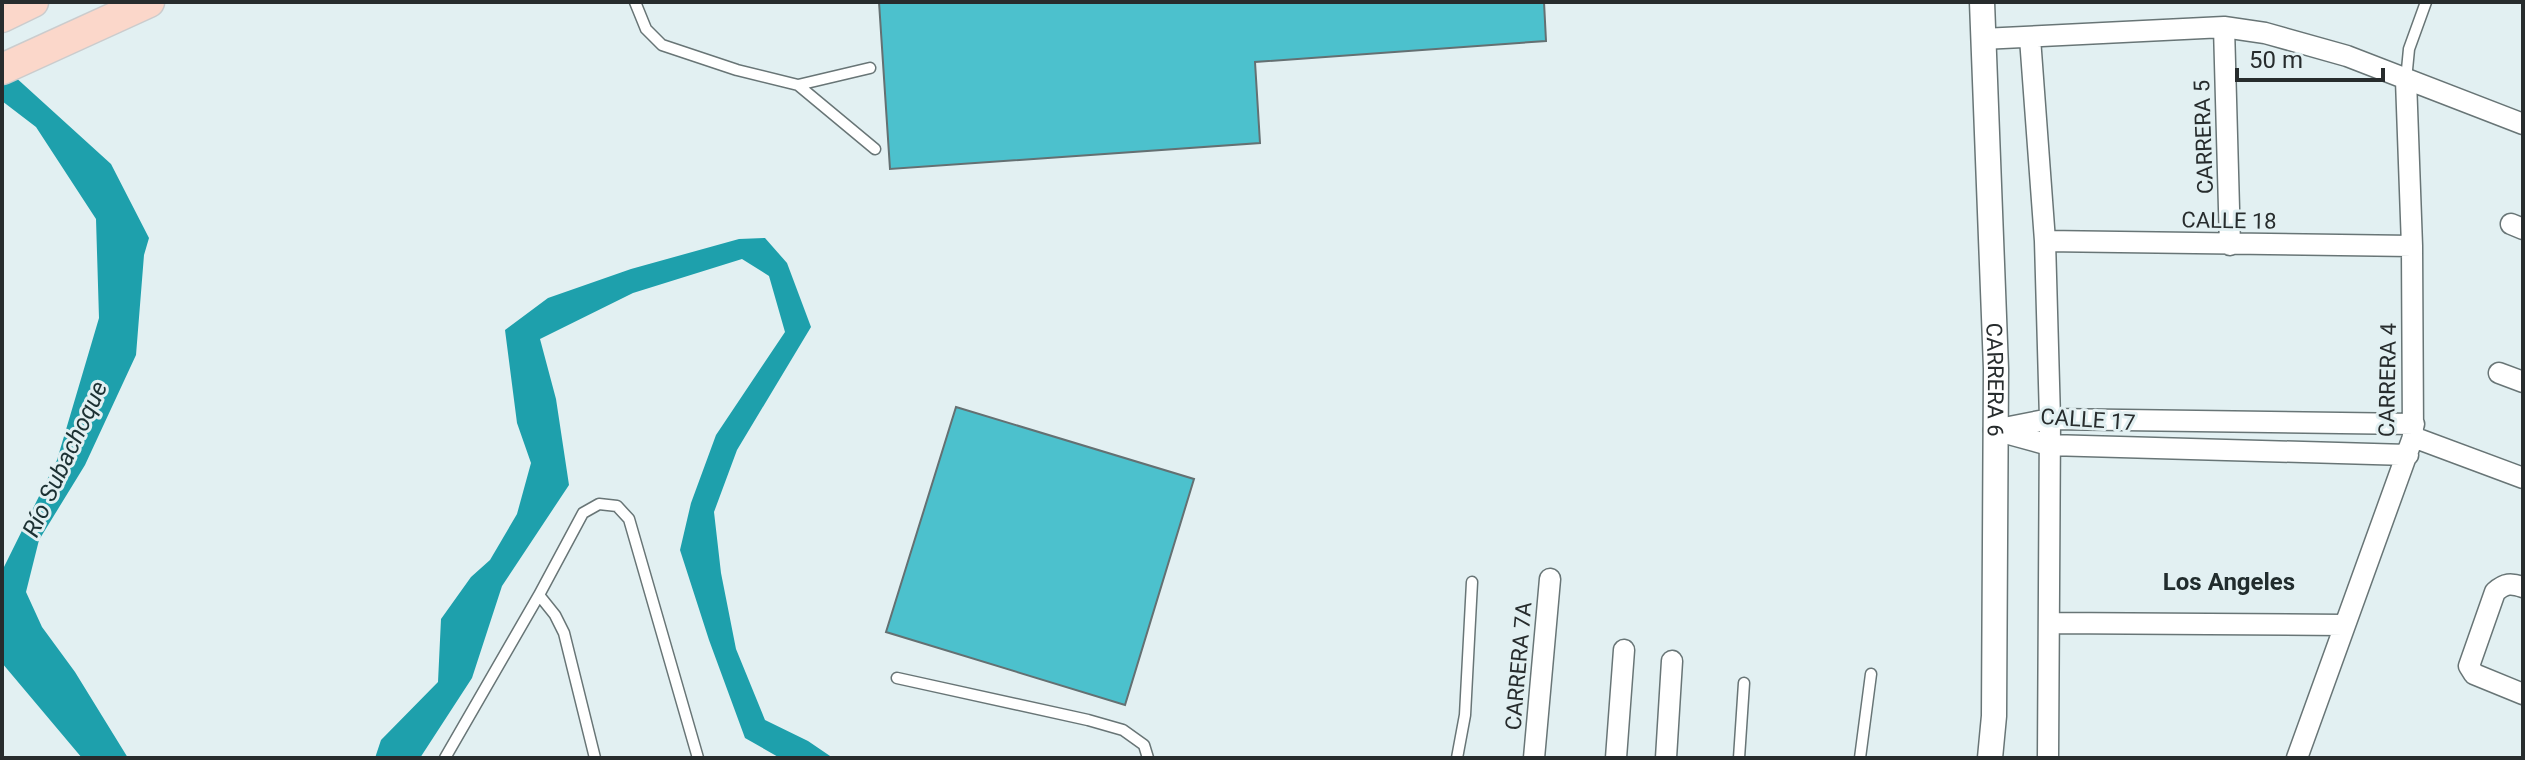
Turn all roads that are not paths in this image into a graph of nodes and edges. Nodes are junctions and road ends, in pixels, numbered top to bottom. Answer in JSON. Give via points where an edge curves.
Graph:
{"nodes":[{"id":1,"x":33,"y":2,"type":"edge"},
{"id":2,"x":149,"y":2,"type":"edge"},
{"id":3,"x":636,"y":2,"type":"edge"},
{"id":4,"x":1982,"y":2,"type":"edge"},
{"id":5,"x":2426,"y":2,"type":"edge"},
{"id":6,"x":2,"y":17,"type":"edge"},
{"id":7,"x":2224,"y":27,"type":"junction"},
{"id":8,"x":2030,"y":38,"type":"junction"},
{"id":9,"x":1982,"y":39,"type":"junction"},
{"id":10,"x":10,"y":66,"type":"edge"},
{"id":11,"x":870,"y":68,"type":"dead end"},
{"id":12,"x":2406,"y":80,"type":"junction"},
{"id":13,"x":798,"y":85,"type":"junction"},
{"id":14,"x":2523,"y":124,"type":"edge"},
{"id":15,"x":875,"y":149,"type":"dead end"},
{"id":16,"x":2045,"y":241,"type":"junction"},
{"id":17,"x":2230,"y":245,"type":"junction"},
{"id":18,"x":2412,"y":246,"type":"junction"},
{"id":19,"x":2499,"y":373,"type":"dead end"},
{"id":20,"x":2523,"y":382,"type":"edge"},
{"id":21,"x":2050,"y":419,"type":"junction"},
{"id":22,"x":1994,"y":430,"type":"junction"},
{"id":23,"x":2412,"y":439,"type":"junction"},
{"id":24,"x":2049,"y":445,"type":"junction"},
{"id":25,"x":2523,"y":478,"type":"edge"},
{"id":26,"x":1550,"y":579,"type":"dead end"},
{"id":27,"x":1472,"y":582,"type":"dead end"},
{"id":28,"x":2523,"y":587,"type":"edge"},
{"id":29,"x":539,"y":595,"type":"junction"},
{"id":30,"x":2050,"y":623,"type":"junction"},
{"id":31,"x":2344,"y":625,"type":"junction"},
{"id":32,"x":1624,"y":650,"type":"dead end"},
{"id":33,"x":1672,"y":661,"type":"dead end"},
{"id":34,"x":1871,"y":674,"type":"dead end"},
{"id":35,"x":897,"y":678,"type":"dead end"},
{"id":36,"x":1744,"y":683,"type":"dead end"},
{"id":37,"x":2523,"y":694,"type":"edge"},
{"id":38,"x":445,"y":758,"type":"edge"},
{"id":39,"x":595,"y":758,"type":"edge"},
{"id":40,"x":698,"y":758,"type":"edge"},
{"id":41,"x":1148,"y":758,"type":"edge"},
{"id":42,"x":1457,"y":758,"type":"edge"},
{"id":43,"x":1534,"y":758,"type":"edge"},
{"id":44,"x":1616,"y":758,"type":"edge"},
{"id":45,"x":1666,"y":758,"type":"edge"},
{"id":46,"x":1739,"y":758,"type":"edge"},
{"id":47,"x":1860,"y":758,"type":"edge"},
{"id":48,"x":1990,"y":758,"type":"edge"},
{"id":49,"x":2048,"y":758,"type":"edge"},
{"id":50,"x":2297,"y":758,"type":"edge"}],
"edges":[{"from":1,"to":6,"type":"main road"},
{"from":2,"to":10,"type":"main road"},
{"from":3,"to":13,"type":"lane","via":[[646,29],[662,45]]},
{"from":4,"to":9,"type":"street","name":"CARRERA 6"},
{"from":5,"to":12,"type":"lane","via":[[2409,49]]},
{"from":7,"to":8,"type":"street"},
{"from":7,"to":12,"type":"street","via":[[2347,56]]},
{"from":7,"to":17,"type":"street","name":"CARRERA 5"},
{"from":8,"to":9,"type":"street"},
{"from":8,"to":16,"type":"street"},
{"from":9,"to":22,"type":"street","name":"CARRERA 6"},
{"from":11,"to":13,"type":"lane"},
{"from":12,"to":14,"type":"street"},
{"from":12,"to":18,"type":"street","name":"CARRERA 4"},
{"from":13,"to":15,"type":"lane"},
{"from":16,"to":17,"type":"street","name":"CALLE 18"},
{"from":16,"to":21,"type":"street"},
{"from":17,"to":18,"type":"street","name":"CALLE 18"},
{"from":18,"to":23,"type":"street","name":"CARRERA 4"},
{"from":19,"to":20,"type":"street"},
{"from":21,"to":22,"type":"street","name":"CALLE 17"},
{"from":21,"to":23,"type":"street","name":"CALLE 17"},
{"from":21,"to":24,"type":"street"},
{"from":22,"to":24,"type":"street","name":"CALLE 17"},
{"from":22,"to":48,"type":"street","name":"CARRERA 6"},
{"from":23,"to":24,"type":"street","name":"CALLE 17"},
{"from":23,"to":25,"type":"street","name":"CALLE 17"},
{"from":23,"to":31,"type":"street","name":"CARRERA 4"},
{"from":24,"to":30,"type":"street"},
{"from":26,"to":43,"type":"street","name":"CARRERA 7A"},
{"from":27,"to":42,"type":"lane","via":[[1465,715]]},
{"from":28,"to":37,"type":"street","via":[[2504,585],[2495,592],[2469,666],[2474,674]]},
{"from":29,"to":38,"type":"lane"},
{"from":29,"to":39,"type":"lane","via":[[564,633]]},
{"from":29,"to":40,"type":"lane","via":[[583,513],[599,504],[617,506],[629,519]]},
{"from":30,"to":31,"type":"street"},
{"from":30,"to":49,"type":"street"},
{"from":31,"to":50,"type":"street","name":"CARRERA 4"},
{"from":32,"to":44,"type":"street"},
{"from":33,"to":45,"type":"street"},
{"from":34,"to":47,"type":"lane"},
{"from":35,"to":41,"type":"lane","via":[[1123,730],[1144,745]]},
{"from":36,"to":46,"type":"lane"}]}
